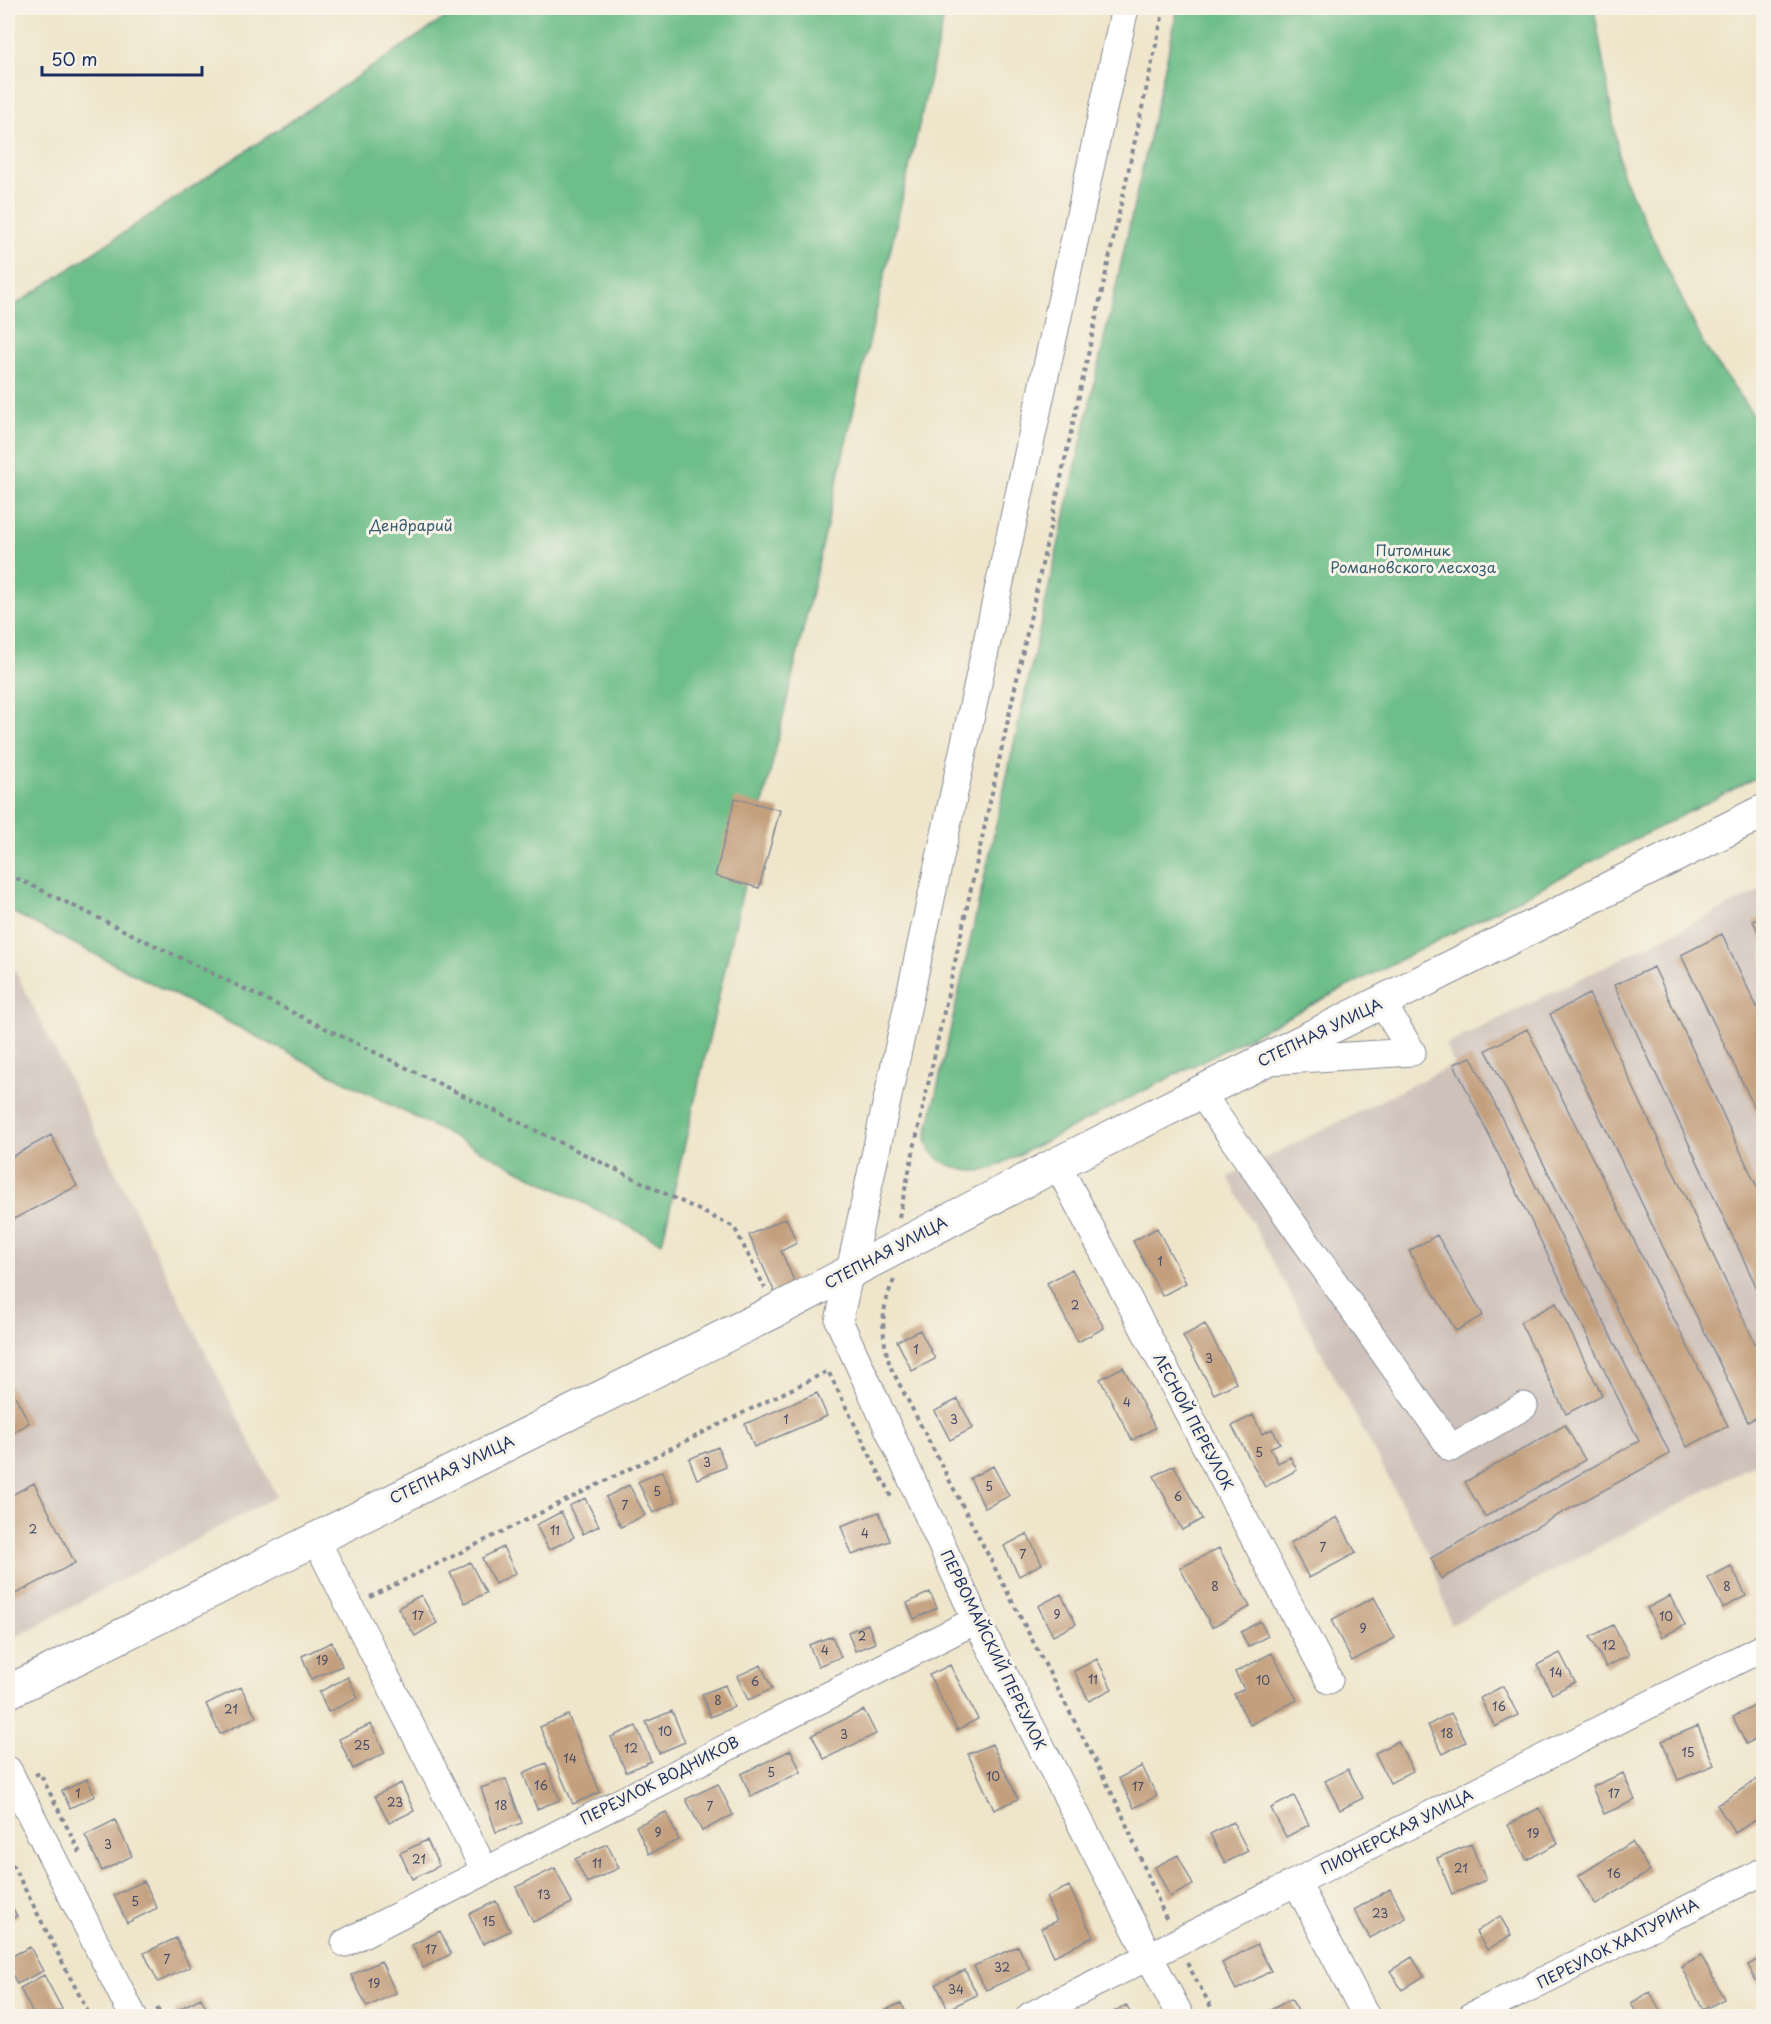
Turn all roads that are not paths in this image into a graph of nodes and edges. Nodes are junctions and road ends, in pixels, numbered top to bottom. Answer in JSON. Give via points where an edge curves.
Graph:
{"nodes":[{"id":1,"x":1125,"y":8,"type":"edge"},
{"id":2,"x":1764,"y":811,"type":"edge"},
{"id":3,"x":1382,"y":1003,"type":"junction"},
{"id":4,"x":1261,"y":1062,"type":"junction"},
{"id":5,"x":1200,"y":1092,"type":"junction"},
{"id":6,"x":1057,"y":1164,"type":"junction"},
{"id":7,"x":848,"y":1274,"type":"junction"},
{"id":8,"x":1524,"y":1406,"type":"dead end"},
{"id":9,"x":315,"y":1538,"type":"junction"},
{"id":10,"x":976,"y":1620,"type":"junction"},
{"id":11,"x":1764,"y":1647,"type":"edge"},
{"id":12,"x":1329,"y":1680,"type":"dead end"},
{"id":13,"x":8,"y":1692,"type":"edge"},
{"id":14,"x":8,"y":1770,"type":"edge"},
{"id":15,"x":485,"y":1871,"type":"junction"},
{"id":16,"x":1764,"y":1871,"type":"edge"},
{"id":17,"x":1297,"y":1882,"type":"junction"},
{"id":18,"x":345,"y":1943,"type":"dead end"},
{"id":19,"x":1148,"y":1957,"type":"junction"},
{"id":20,"x":133,"y":2016,"type":"edge"},
{"id":21,"x":1030,"y":2016,"type":"edge"},
{"id":22,"x":1180,"y":2016,"type":"edge"},
{"id":23,"x":1366,"y":2016,"type":"edge"},
{"id":24,"x":1472,"y":2016,"type":"edge"}],
"edges":[{"from":1,"to":7,"type":"street","name":"ПЕРВОМАЙСКИЙ ПЕРЕУЛОК"},
{"from":2,"to":3,"type":"main road","name":"СТЕПНАЯ УЛИЦА"},
{"from":3,"to":4,"type":"main road","name":"СТЕПНАЯ УЛИЦА"},
{"from":3,"to":4,"type":"street","via":[[1412,1052]]},
{"from":4,"to":5,"type":"main road","name":"СТЕПНАЯ УЛИЦА"},
{"from":5,"to":6,"type":"main road","name":"СТЕПНАЯ УЛИЦА"},
{"from":5,"to":8,"type":"street","via":[[1451,1448]]},
{"from":6,"to":7,"type":"main road","name":"СТЕПНАЯ УЛИЦА"},
{"from":6,"to":12,"type":"street","name":"ЛЕСНОЙ ПЕРЕУЛОК"},
{"from":7,"to":9,"type":"main road","name":"СТЕПНАЯ УЛИЦА"},
{"from":7,"to":10,"type":"street","name":"ПЕРВОМАЙСКИЙ ПЕРЕУЛОК","via":[[839,1321]]},
{"from":9,"to":13,"type":"main road","name":"СТЕПНАЯ УЛИЦА"},
{"from":9,"to":15,"type":"street"},
{"from":10,"to":15,"type":"street","name":"ПЕРЕУЛОК ВОДНИКОВ"},
{"from":10,"to":19,"type":"street","name":"ПЕРВОМАЙСКИЙ ПЕРЕУЛОК"},
{"from":11,"to":17,"type":"street","name":"ПИОНЕРСКАЯ УЛИЦА"},
{"from":14,"to":20,"type":"street"},
{"from":15,"to":18,"type":"street","name":"ПЕРЕУЛОК ВОДНИКОВ"},
{"from":16,"to":24,"type":"street","name":"ПЕРЕУЛОК ХАЛТУРИНА"},
{"from":17,"to":19,"type":"street","name":"ПИОНЕРСКАЯ УЛИЦА","via":[[1179,1949]]},
{"from":17,"to":23,"type":"street"},
{"from":19,"to":21,"type":"street","name":"ПИОНЕРСКАЯ УЛИЦА"},
{"from":19,"to":22,"type":"street","name":"ПЕРВОМАЙСКИЙ ПЕРЕУЛОК"}]}
